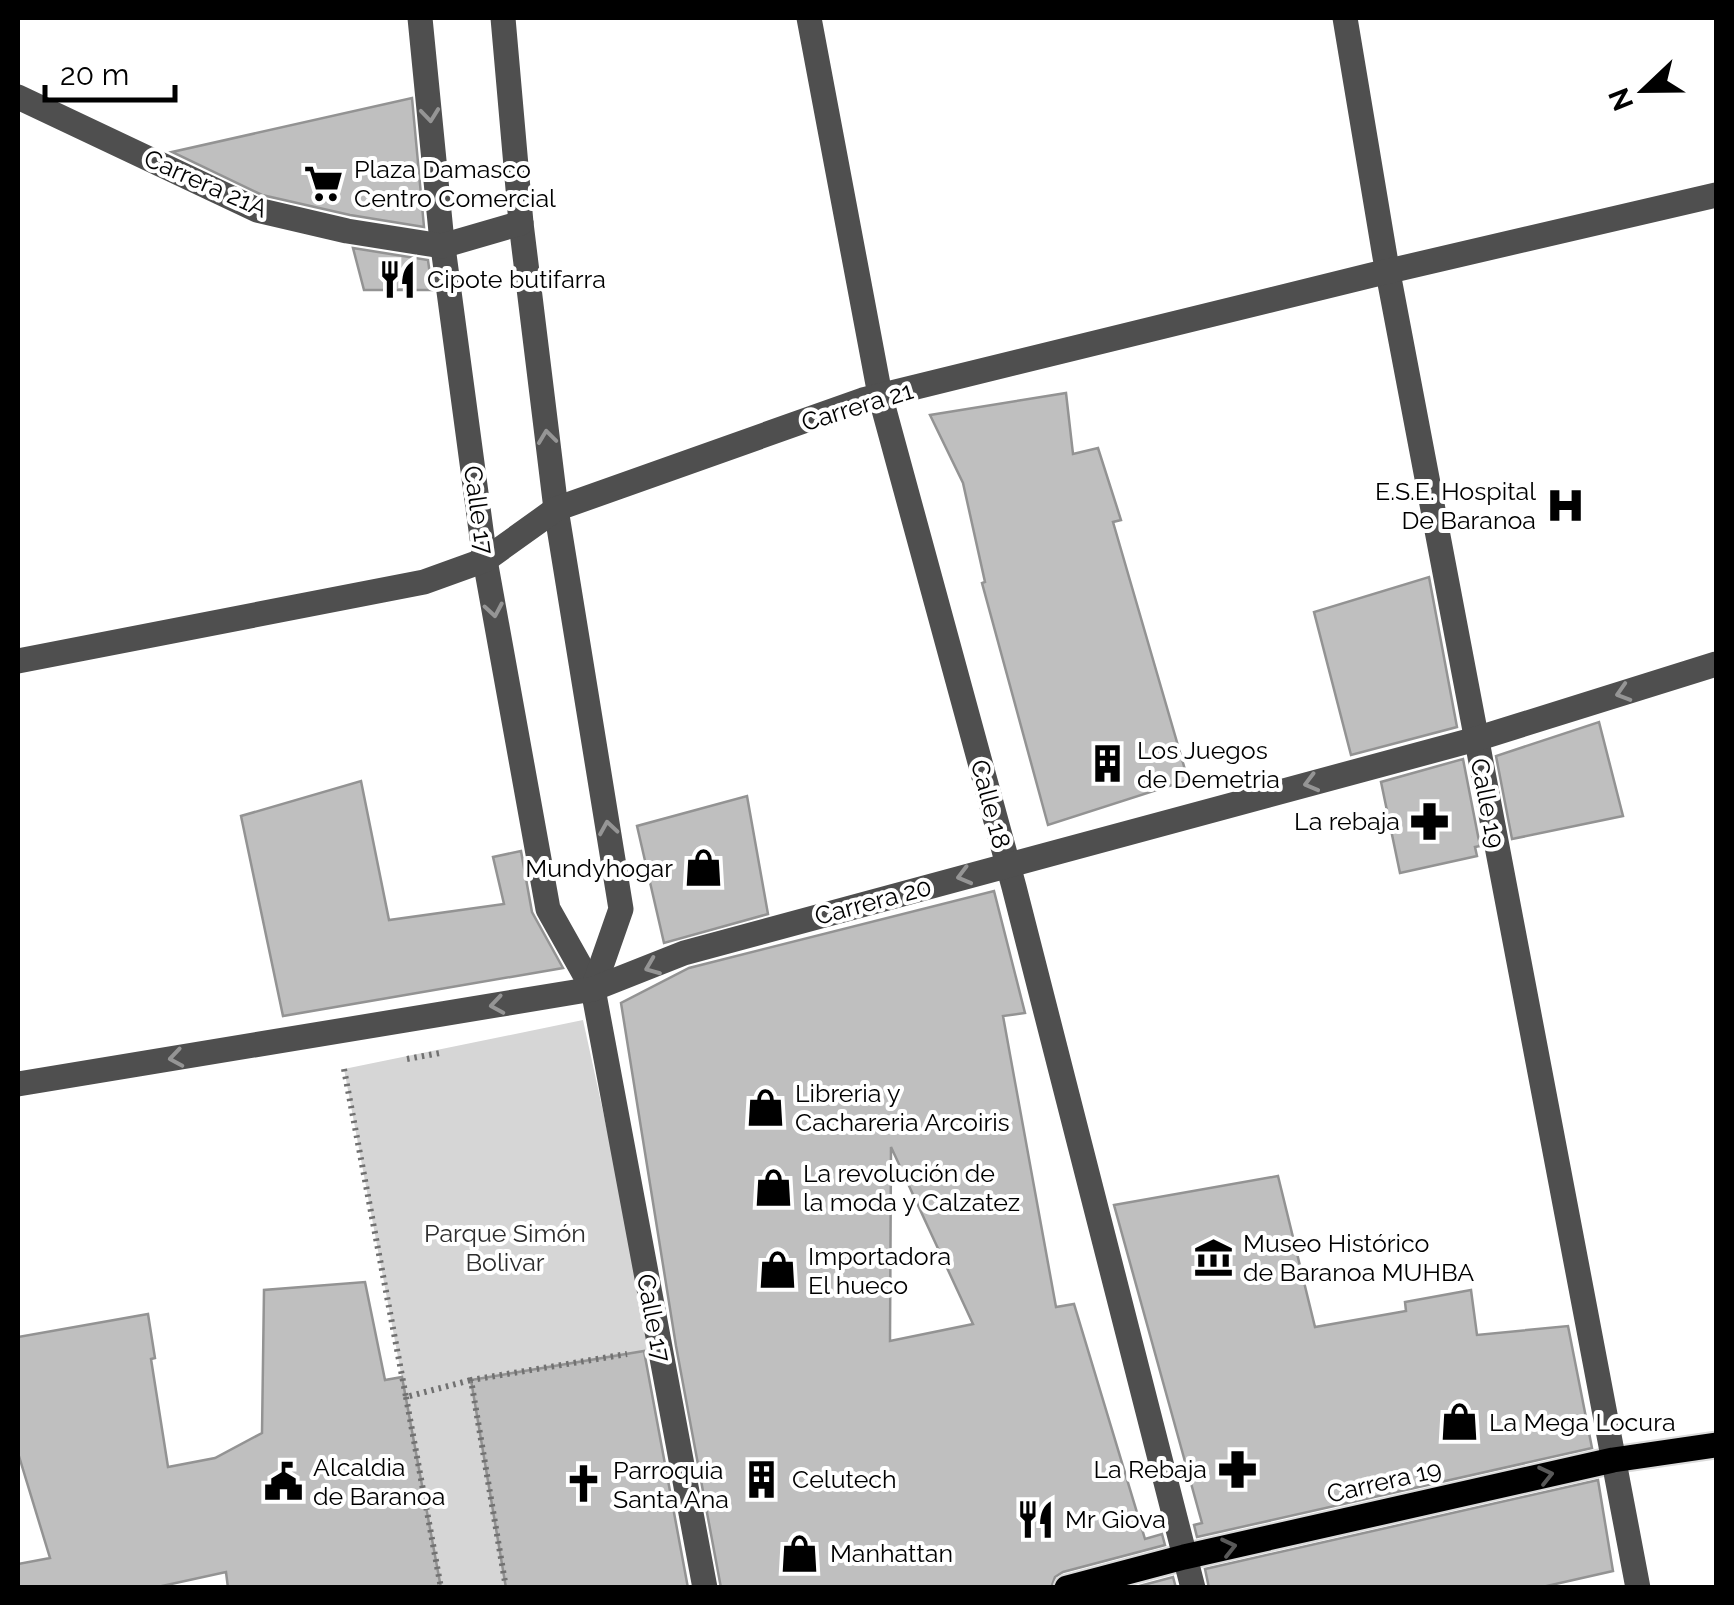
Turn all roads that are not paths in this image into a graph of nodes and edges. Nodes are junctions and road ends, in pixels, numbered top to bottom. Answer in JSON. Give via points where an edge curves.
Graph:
{"nodes":[{"id":1,"x":420,"y":18,"type":"edge"},
{"id":2,"x":504,"y":18,"type":"edge"},
{"id":3,"x":809,"y":18,"type":"edge"},
{"id":4,"x":1345,"y":18,"type":"edge"},
{"id":5,"x":18,"y":97,"type":"edge"},
{"id":6,"x":1716,"y":195,"type":"edge"},
{"id":7,"x":521,"y":223,"type":"junction"},
{"id":8,"x":442,"y":246,"type":"junction"},
{"id":9,"x":1388,"y":272,"type":"junction"},
{"id":10,"x":880,"y":395,"type":"junction"},
{"id":11,"x":556,"y":509,"type":"junction"},
{"id":12,"x":485,"y":560,"type":"junction"},
{"id":13,"x":18,"y":661,"type":"edge"},
{"id":14,"x":1716,"y":664,"type":"edge"},
{"id":15,"x":1476,"y":739,"type":"junction"},
{"id":16,"x":1008,"y":864,"type":"junction"},
{"id":17,"x":593,"y":989,"type":"junction"},
{"id":18,"x":18,"y":1084,"type":"edge"},
{"id":19,"x":1716,"y":1445,"type":"edge"},
{"id":20,"x":1612,"y":1460,"type":"junction"},
{"id":21,"x":1184,"y":1557,"type":"junction"},
{"id":22,"x":705,"y":1588,"type":"edge"},
{"id":23,"x":1067,"y":1588,"type":"edge"},
{"id":24,"x":1192,"y":1588,"type":"edge"},
{"id":25,"x":1638,"y":1588,"type":"edge"}],
"edges":[{"from":1,"to":8,"type":"street","name":"Calle 17","one_way":true},
{"from":2,"to":7,"type":"street","name":"Calle 17"},
{"from":3,"to":10,"type":"street","name":"Calle 18"},
{"from":4,"to":9,"type":"street","name":"Calle 19"},
{"from":5,"to":8,"type":"street","name":"Carrera 21A","via":[[257,210]]},
{"from":6,"to":9,"type":"street","name":"Carrera 21"},
{"from":7,"to":8,"type":"street","name":"Carrera 21A"},
{"from":11,"to":7,"type":"street","name":"Calle 17","one_way":true},
{"from":8,"to":12,"type":"street","name":"Calle 17"},
{"from":9,"to":10,"type":"street","name":"Carrera 21"},
{"from":9,"to":15,"type":"street","name":"Calle 19"},
{"from":10,"to":11,"type":"street","name":"Carrera 21"},
{"from":10,"to":16,"type":"street","name":"Calle 18"},
{"from":11,"to":12,"type":"street","name":"Carrera 21"},
{"from":17,"to":11,"type":"street","name":"Calle 17","one_way":true,"via":[[621,909]]},
{"from":12,"to":13,"type":"street","name":"Carrera 21","via":[[424,582]]},
{"from":12,"to":17,"type":"street","name":"Calle 17","one_way":true,"via":[[548,909]]},
{"from":14,"to":15,"type":"street","name":"Carrera 20","one_way":true},
{"from":15,"to":16,"type":"street","name":"Carrera 20","one_way":true},
{"from":15,"to":20,"type":"street","name":"Calle 19"},
{"from":16,"to":17,"type":"street","name":"Carrera 20","one_way":true,"via":[[684,954]]},
{"from":16,"to":21,"type":"street","name":"Calle 18"},
{"from":17,"to":18,"type":"street","name":"Carrera 20","one_way":true},
{"from":17,"to":22,"type":"street","name":"Calle 17"},
{"from":19,"to":20,"type":"main road","name":"Carrera 19"},
{"from":21,"to":20,"type":"main road","name":"Carrera 19","one_way":true},
{"from":20,"to":25,"type":"street","name":"Calle 19"},
{"from":21,"to":23,"type":"main road","name":"Carrera 19"},
{"from":21,"to":24,"type":"street","name":"Calle 18"}]}
